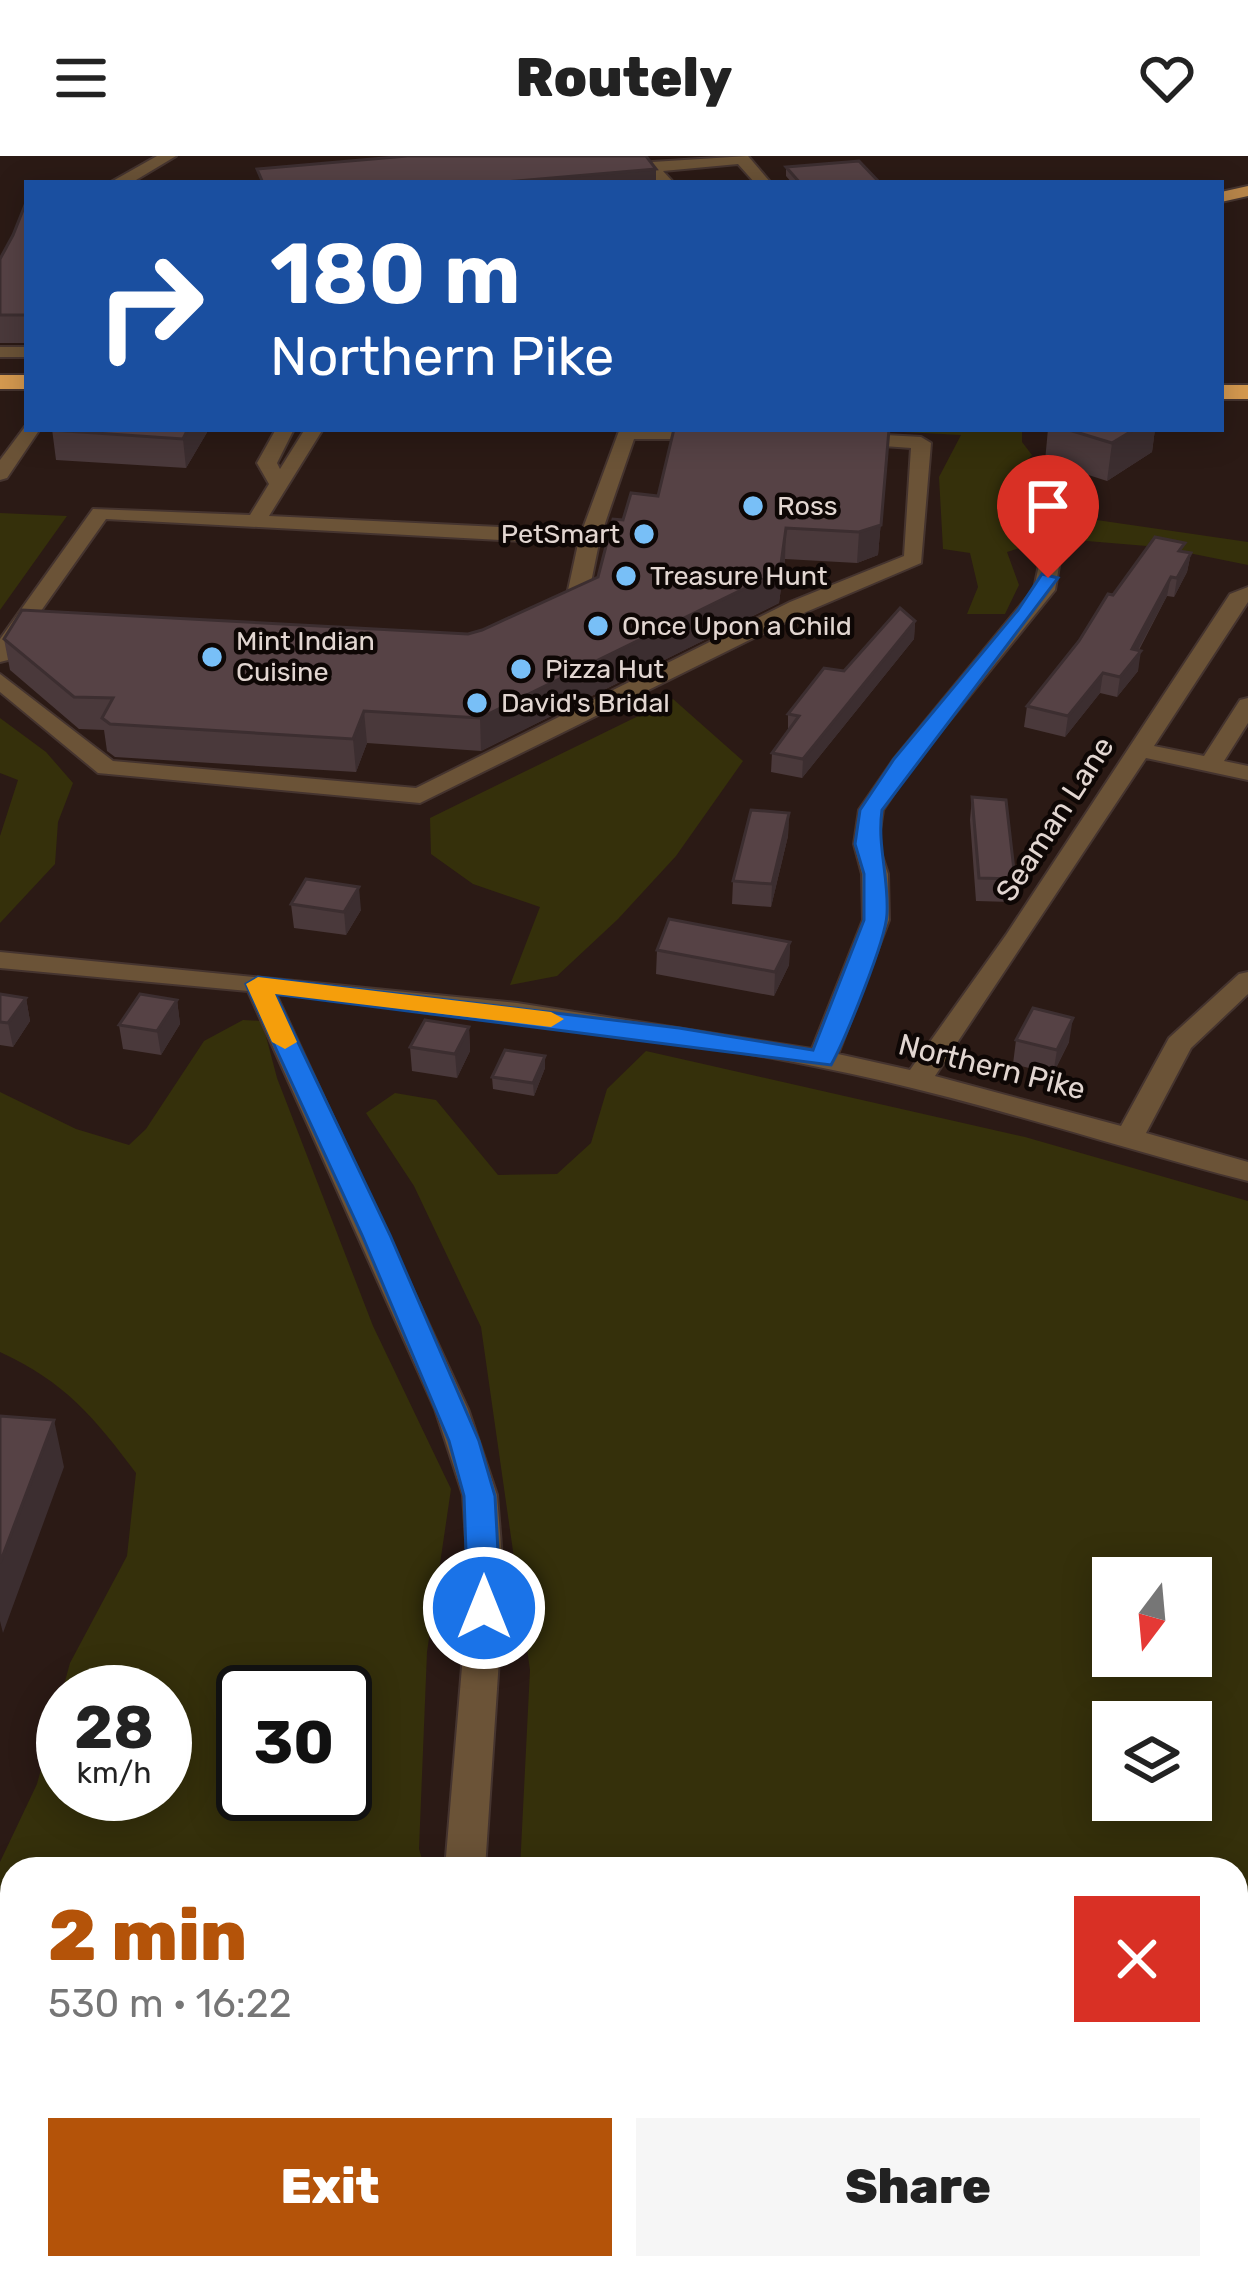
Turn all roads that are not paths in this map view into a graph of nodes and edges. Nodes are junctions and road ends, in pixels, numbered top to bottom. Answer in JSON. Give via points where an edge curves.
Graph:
{"nodes":[{"id":1,"x":168,"y":156,"type":"edge"},
{"id":2,"x":123,"y":180,"type":"edge"},
{"id":3,"x":664,"y":180,"type":"edge"},
{"id":4,"x":760,"y":180,"type":"edge"},
{"id":5,"x":29,"y":432,"type":"edge"},
{"id":6,"x":283,"y":432,"type":"edge"},
{"id":7,"x":312,"y":432,"type":"edge"},
{"id":8,"x":640,"y":432,"type":"edge"},
{"id":9,"x":695,"y":432,"type":"edge"},
{"id":10,"x":740,"y":434,"type":"edge"},
{"id":11,"x":831,"y":439,"type":"edge"},
{"id":12,"x":0,"y":474,"type":"edge"},
{"id":13,"x":277,"y":481,"type":"junction"},
{"id":14,"x":256,"y":521,"type":"junction"},
{"id":15,"x":590,"y":538,"type":"junction"},
{"id":16,"x":1050,"y":560,"type":"dead end"},
{"id":17,"x":1247,"y":593,"type":"edge"},
{"id":18,"x":535,"y":625,"type":"edge"},
{"id":19,"x":17,"y":630,"type":"junction"},
{"id":20,"x":55,"y":632,"type":"edge"},
{"id":21,"x":0,"y":655,"type":"edge"},
{"id":22,"x":0,"y":681,"type":"edge"},
{"id":23,"x":1248,"y":705,"type":"edge"},
{"id":24,"x":1140,"y":750,"type":"junction"},
{"id":25,"x":1210,"y":765,"type":"junction"},
{"id":26,"x":1248,"y":773,"type":"edge"},
{"id":27,"x":0,"y":960,"type":"edge"},
{"id":28,"x":1248,"y":980,"type":"edge"},
{"id":29,"x":258,"y":984,"type":"junction"},
{"id":30,"x":822,"y":1060,"type":"junction"},
{"id":31,"x":918,"y":1081,"type":"junction"},
{"id":32,"x":1129,"y":1137,"type":"junction"},
{"id":33,"x":1248,"y":1172,"type":"edge"},
{"id":34,"x":465,"y":1857,"type":"edge"}],
"edges":[{"from":1,"to":2,"type":"street"},
{"from":3,"to":4,"type":"street","via":[[652,166],[742,158]]},
{"from":5,"to":12,"type":"street"},
{"from":6,"to":13,"type":"street","via":[[267,463]]},
{"from":7,"to":13,"type":"street"},
{"from":8,"to":15,"type":"street","via":[[626,435]]},
{"from":9,"to":10,"type":"street"},
{"from":11,"to":22,"type":"street","via":[[921,442],[914,559],[798,607],[420,796],[106,768]]},
{"from":13,"to":14,"type":"street"},
{"from":14,"to":15,"type":"street"},
{"from":14,"to":19,"type":"street","via":[[100,513]]},
{"from":15,"to":18,"type":"street","via":[[574,607]]},
{"from":16,"to":30,"type":"street","via":[[1044,590],[871,810],[866,844],[876,920]]},
{"from":17,"to":24,"type":"street","name":"Seaman Lane"},
{"from":19,"to":20,"type":"street"},
{"from":19,"to":21,"type":"street"},
{"from":23,"to":25,"type":"street"},
{"from":24,"to":25,"type":"street"},
{"from":24,"to":31,"type":"street","name":"Seaman Lane"},
{"from":25,"to":26,"type":"street"},
{"from":27,"to":29,"type":"street","name":"Northern Pike"},
{"from":28,"to":32,"type":"street","via":[[1179,1044]]},
{"from":29,"to":30,"type":"street","name":"Northern Pike"},
{"from":29,"to":34,"type":"street","via":[[376,1235],[480,1496],[484,1608]]},
{"from":30,"to":31,"type":"street","name":"Northern Pike"},
{"from":31,"to":32,"type":"street","name":"Northern Pike"},
{"from":32,"to":33,"type":"street","name":"Northern Pike"}]}
